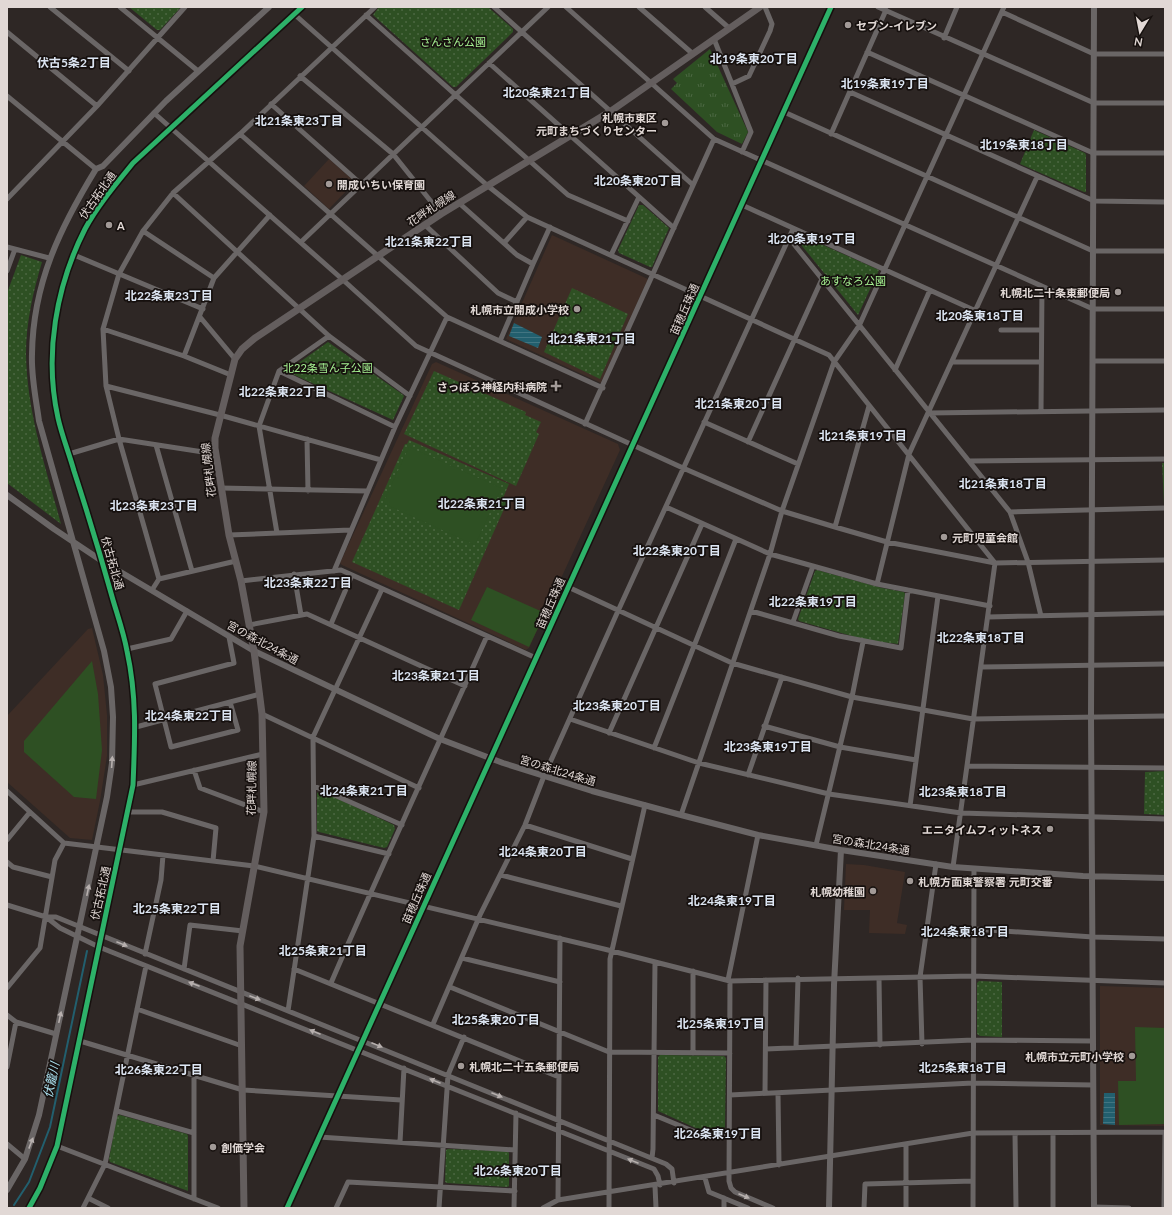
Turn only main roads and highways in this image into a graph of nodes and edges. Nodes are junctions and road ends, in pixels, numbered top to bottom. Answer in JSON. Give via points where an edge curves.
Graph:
{"nodes":[{"id":1,"x":760,"y":7,"type":"edge"},
{"id":2,"x":244,"y":1208,"type":"edge"}],
"edges":[{"from":1,"to":2,"type":"main road","name":"花畔札幌線","via":[[611,111],[459,203],[342,279],[255,338],[235,359],[215,438],[216,454],[260,694],[264,812],[240,946]]}]}
